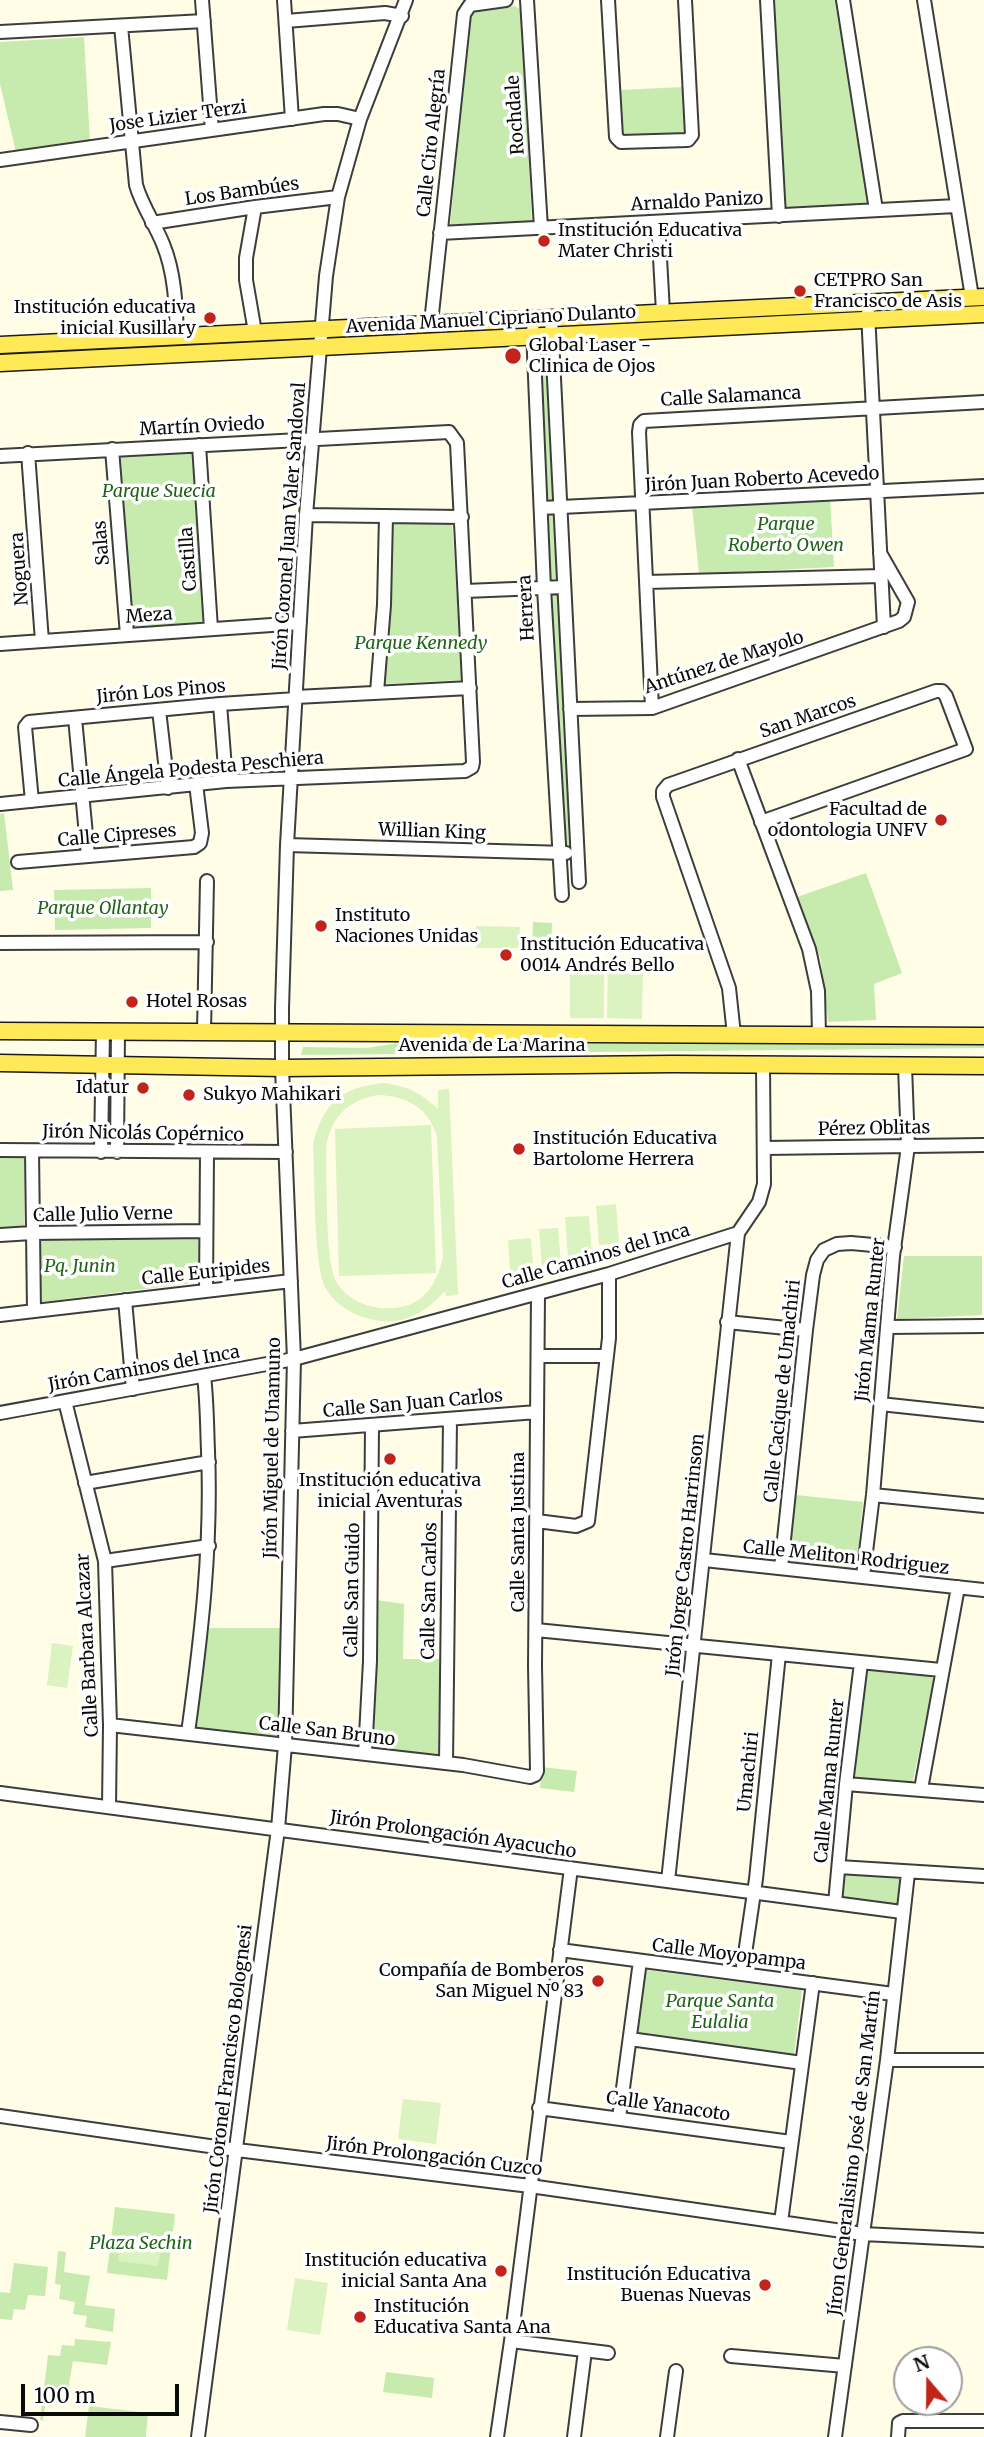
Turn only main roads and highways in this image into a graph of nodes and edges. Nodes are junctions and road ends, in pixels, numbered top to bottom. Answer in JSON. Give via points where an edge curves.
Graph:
{"nodes":[{"id":1,"x":978,"y":297,"type":"edge"},
{"id":2,"x":984,"y":314,"type":"edge"},
{"id":3,"x":0,"y":345,"type":"edge"},
{"id":4,"x":0,"y":363,"type":"edge"},
{"id":5,"x":0,"y":1031,"type":"edge"},
{"id":6,"x":984,"y":1036,"type":"edge"},
{"id":7,"x":984,"y":1060,"type":"edge"},
{"id":8,"x":0,"y":1063,"type":"edge"},
{"id":9,"x":976,"y":1066,"type":"edge"}],
"edges":[{"from":1,"to":3,"type":"main road","name":"Avenida Manuel Cipriano Dulanto"},
{"from":2,"to":4,"type":"main road","name":"Avenida Manuel Cipriano Dulanto"},
{"from":5,"to":6,"type":"main road","name":"Avenida de La Marina"},
{"from":7,"to":9,"type":"main road","name":"Avenida de La Marina"},
{"from":8,"to":9,"type":"main road","name":"Avenida de La Marina","via":[[282,1068]]}]}
